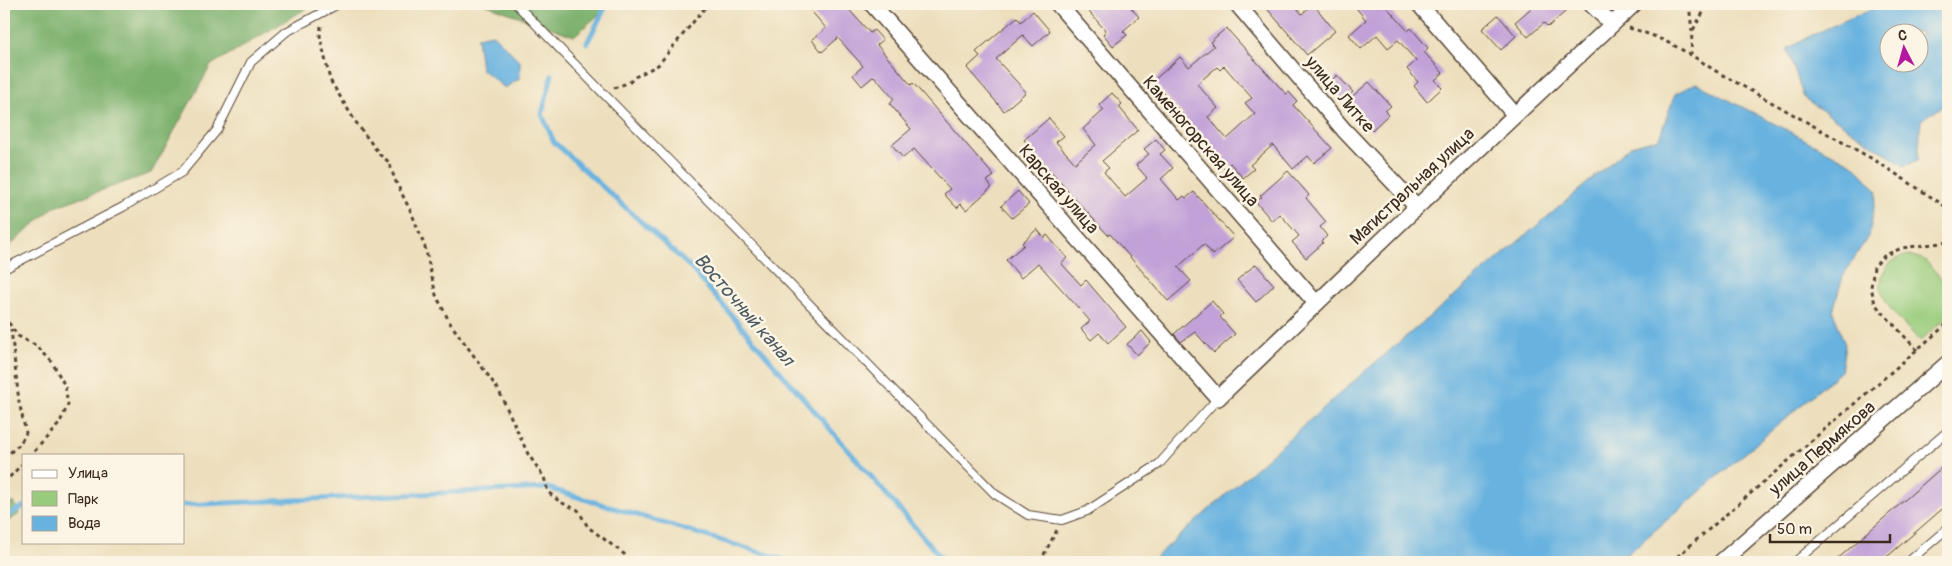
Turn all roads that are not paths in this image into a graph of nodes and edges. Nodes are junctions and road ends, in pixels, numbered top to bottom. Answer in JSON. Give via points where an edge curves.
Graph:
{"nodes":[{"id":1,"x":338,"y":4,"type":"edge"},
{"id":2,"x":516,"y":4,"type":"edge"},
{"id":3,"x":872,"y":4,"type":"edge"},
{"id":4,"x":1058,"y":4,"type":"edge"},
{"id":5,"x":1237,"y":4,"type":"edge"},
{"id":6,"x":1419,"y":4,"type":"edge"},
{"id":7,"x":1591,"y":4,"type":"edge"},
{"id":8,"x":1634,"y":4,"type":"edge"},
{"id":9,"x":1612,"y":24,"type":"junction"},
{"id":10,"x":1515,"y":115,"type":"junction"},
{"id":11,"x":1417,"y":207,"type":"junction"},
{"id":12,"x":4,"y":268,"type":"edge"},
{"id":13,"x":1316,"y":303,"type":"junction"},
{"id":14,"x":1948,"y":363,"type":"edge"},
{"id":15,"x":1218,"y":398,"type":"junction"},
{"id":16,"x":1948,"y":431,"type":"edge"},
{"id":17,"x":1948,"y":528,"type":"edge"},
{"id":18,"x":1721,"y":562,"type":"edge"},
{"id":19,"x":1795,"y":562,"type":"edge"},
{"id":20,"x":1908,"y":562,"type":"edge"}],
"edges":[{"from":1,"to":12,"type":"lane","via":[[286,32],[251,62],[217,130],[182,172],[123,207]]},
{"from":2,"to":15,"type":"lane","via":[[995,494],[1028,515],[1062,520],[1087,511],[1159,464]]},
{"from":3,"to":15,"type":"street","name":"Карская улица"},
{"from":4,"to":13,"type":"street","name":"Каменогорская улица"},
{"from":5,"to":11,"type":"street","name":"улица Литке","via":[[1344,130]]},
{"from":6,"to":10,"type":"street"},
{"from":7,"to":9,"type":"street"},
{"from":8,"to":9,"type":"street","name":"Магистральная улица"},
{"from":9,"to":10,"type":"street","name":"Магистральная улица"},
{"from":10,"to":11,"type":"street","name":"Магистральная улица"},
{"from":11,"to":13,"type":"street","name":"Магистральная улица"},
{"from":13,"to":15,"type":"street","name":"Магистральная улица"},
{"from":14,"to":18,"type":"street","name":"улица Пермякова"},
{"from":16,"to":19,"type":"lane"},
{"from":17,"to":20,"type":"lane"}]}
